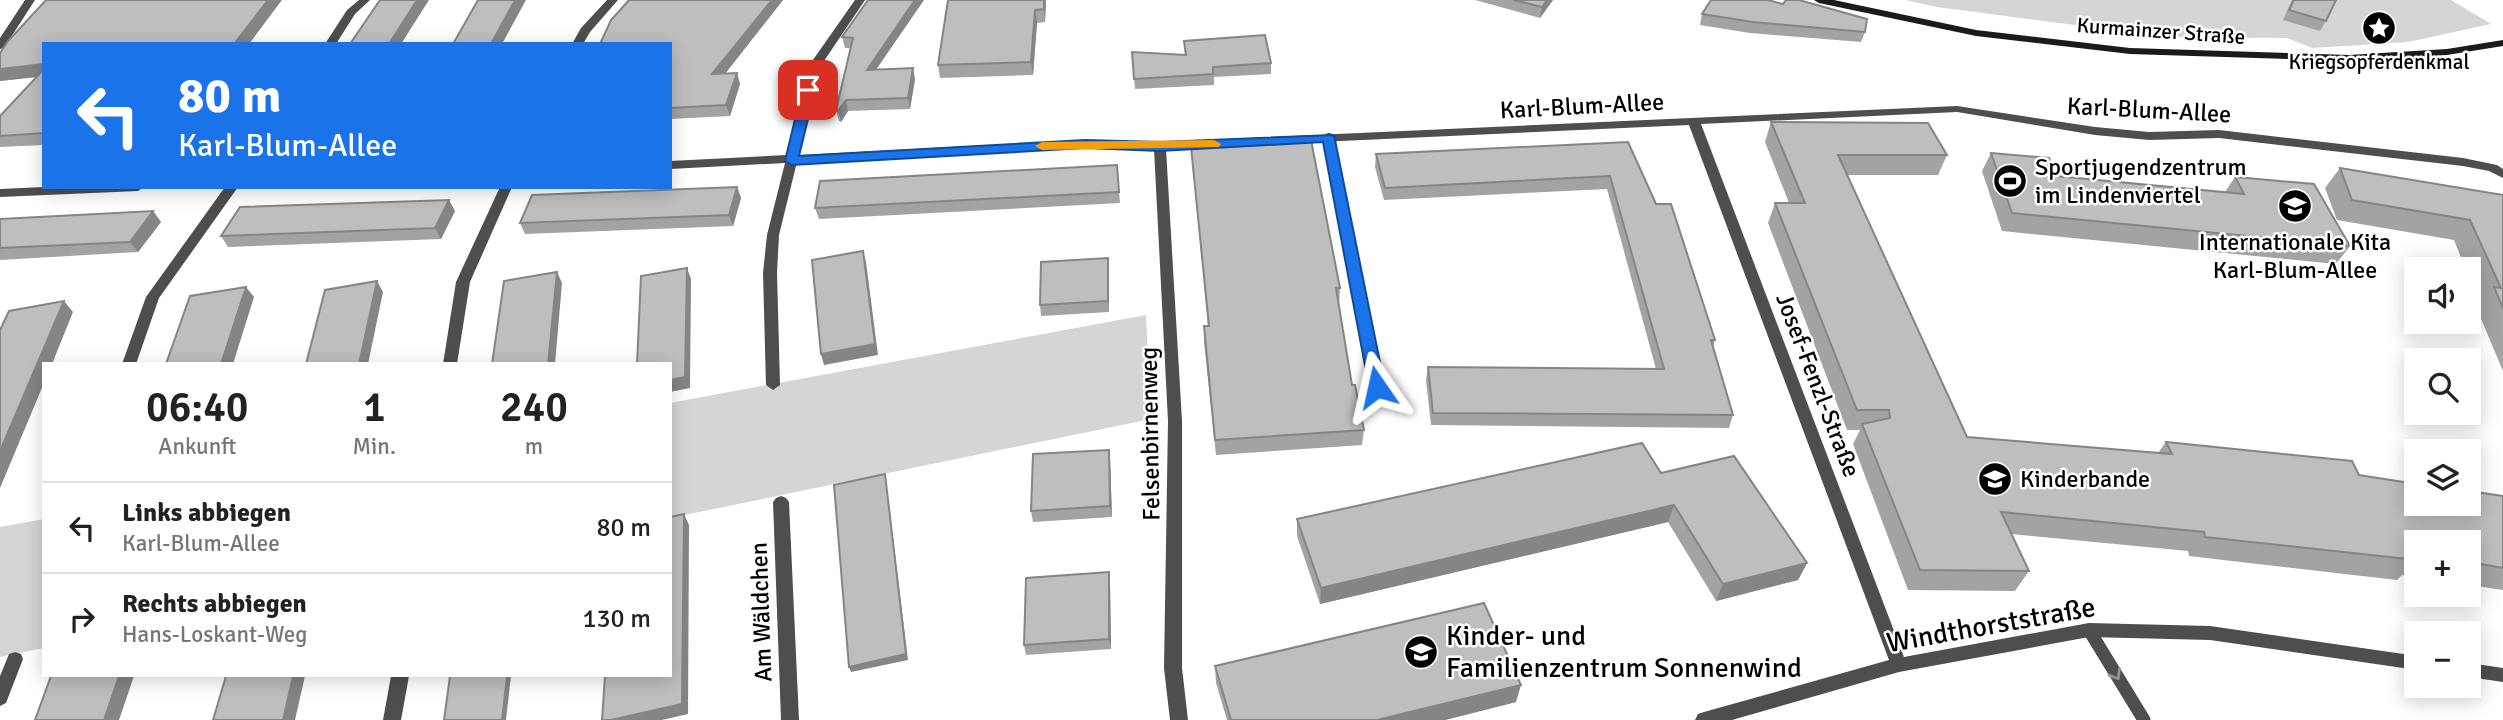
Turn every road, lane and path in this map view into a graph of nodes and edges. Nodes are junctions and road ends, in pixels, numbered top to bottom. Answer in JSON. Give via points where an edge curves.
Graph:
{"nodes":[{"id":1,"x":30,"y":0,"type":"edge"},
{"id":2,"x":365,"y":0,"type":"edge"},
{"id":3,"x":613,"y":0,"type":"edge"},
{"id":4,"x":860,"y":0,"type":"edge"},
{"id":5,"x":1819,"y":0,"type":"edge"},
{"id":6,"x":331,"y":42,"type":"edge"},
{"id":7,"x":578,"y":42,"type":"edge"},
{"id":8,"x":2503,"y":43,"type":"edge"},
{"id":9,"x":0,"y":46,"type":"edge"},
{"id":10,"x":1694,"y":122,"type":"junction"},
{"id":11,"x":1329,"y":138,"type":"junction"},
{"id":12,"x":1160,"y":146,"type":"junction"},
{"id":13,"x":792,"y":161,"type":"junction"},
{"id":14,"x":672,"y":165,"type":"edge"},
{"id":15,"x":2498,"y":171,"type":"edge"},
{"id":16,"x":92,"y":189,"type":"edge"},
{"id":17,"x":231,"y":189,"type":"edge"},
{"id":18,"x":505,"y":189,"type":"edge"},
{"id":19,"x":0,"y":193,"type":"edge"},
{"id":20,"x":130,"y":362,"type":"edge"},
{"id":21,"x":450,"y":362,"type":"edge"},
{"id":22,"x":774,"y":385,"type":"dead end"},
{"id":23,"x":1377,"y":387,"type":"dead end"},
{"id":24,"x":781,"y":502,"type":"dead end"},
{"id":25,"x":2089,"y":630,"type":"junction"},
{"id":26,"x":15,"y":659,"type":"dead end"},
{"id":27,"x":2404,"y":661,"type":"edge"},
{"id":28,"x":1899,"y":665,"type":"junction"},
{"id":29,"x":2481,"y":672,"type":"edge"},
{"id":30,"x":2503,"y":675,"type":"edge"},
{"id":31,"x":400,"y":677,"type":"edge"},
{"id":32,"x":0,"y":698,"type":"edge"},
{"id":33,"x":392,"y":720,"type":"edge"},
{"id":34,"x":790,"y":720,"type":"edge"},
{"id":35,"x":1179,"y":720,"type":"edge"},
{"id":36,"x":1704,"y":720,"type":"edge"},
{"id":37,"x":2144,"y":720,"type":"edge"}],
"edges":[{"from":1,"to":9,"type":"street"},
{"from":2,"to":6,"type":"street"},
{"from":3,"to":7,"type":"street"},
{"from":4,"to":13,"type":"street","via":[[814,67]]},
{"from":5,"to":8,"type":"main road","name":"Kurmainzer Straße","via":[[1976,33],[2130,51],[2348,58],[2447,52]]},
{"from":10,"to":11,"type":"street","name":"Karl-Blum-Allee"},
{"from":10,"to":15,"type":"street","name":"Karl-Blum-Allee","via":[[1957,109],[2095,131],[2246,137],[2463,162]]},
{"from":10,"to":28,"type":"street","name":"Josef-Fenzl-Straße"},
{"from":11,"to":12,"type":"street","name":"Karl-Blum-Allee"},
{"from":11,"to":23,"type":"lane"},
{"from":12,"to":13,"type":"street","name":"Karl-Blum-Allee","via":[[1085,144]]},
{"from":12,"to":35,"type":"street","name":"Felsenbirnenweg","via":[[1175,421],[1173,668]]},
{"from":13,"to":14,"type":"street","name":"Karl-Blum-Allee"},
{"from":13,"to":22,"type":"street","via":[[773,235]]},
{"from":16,"to":19,"type":"street"},
{"from":17,"to":20,"type":"street","via":[[153,297]]},
{"from":18,"to":21,"type":"street","via":[[463,282]]},
{"from":24,"to":34,"type":"street","name":"Am Wäldchen"},
{"from":25,"to":27,"type":"street","name":"Windthorststraße","via":[[2210,633]]},
{"from":25,"to":28,"type":"street","name":"Windthorststraße"},
{"from":25,"to":37,"type":"lane","one_way":true},
{"from":26,"to":32,"type":"street"},
{"from":28,"to":36,"type":"street","name":"Windthorststraße"},
{"from":29,"to":30,"type":"street"},
{"from":31,"to":33,"type":"street"}]}
